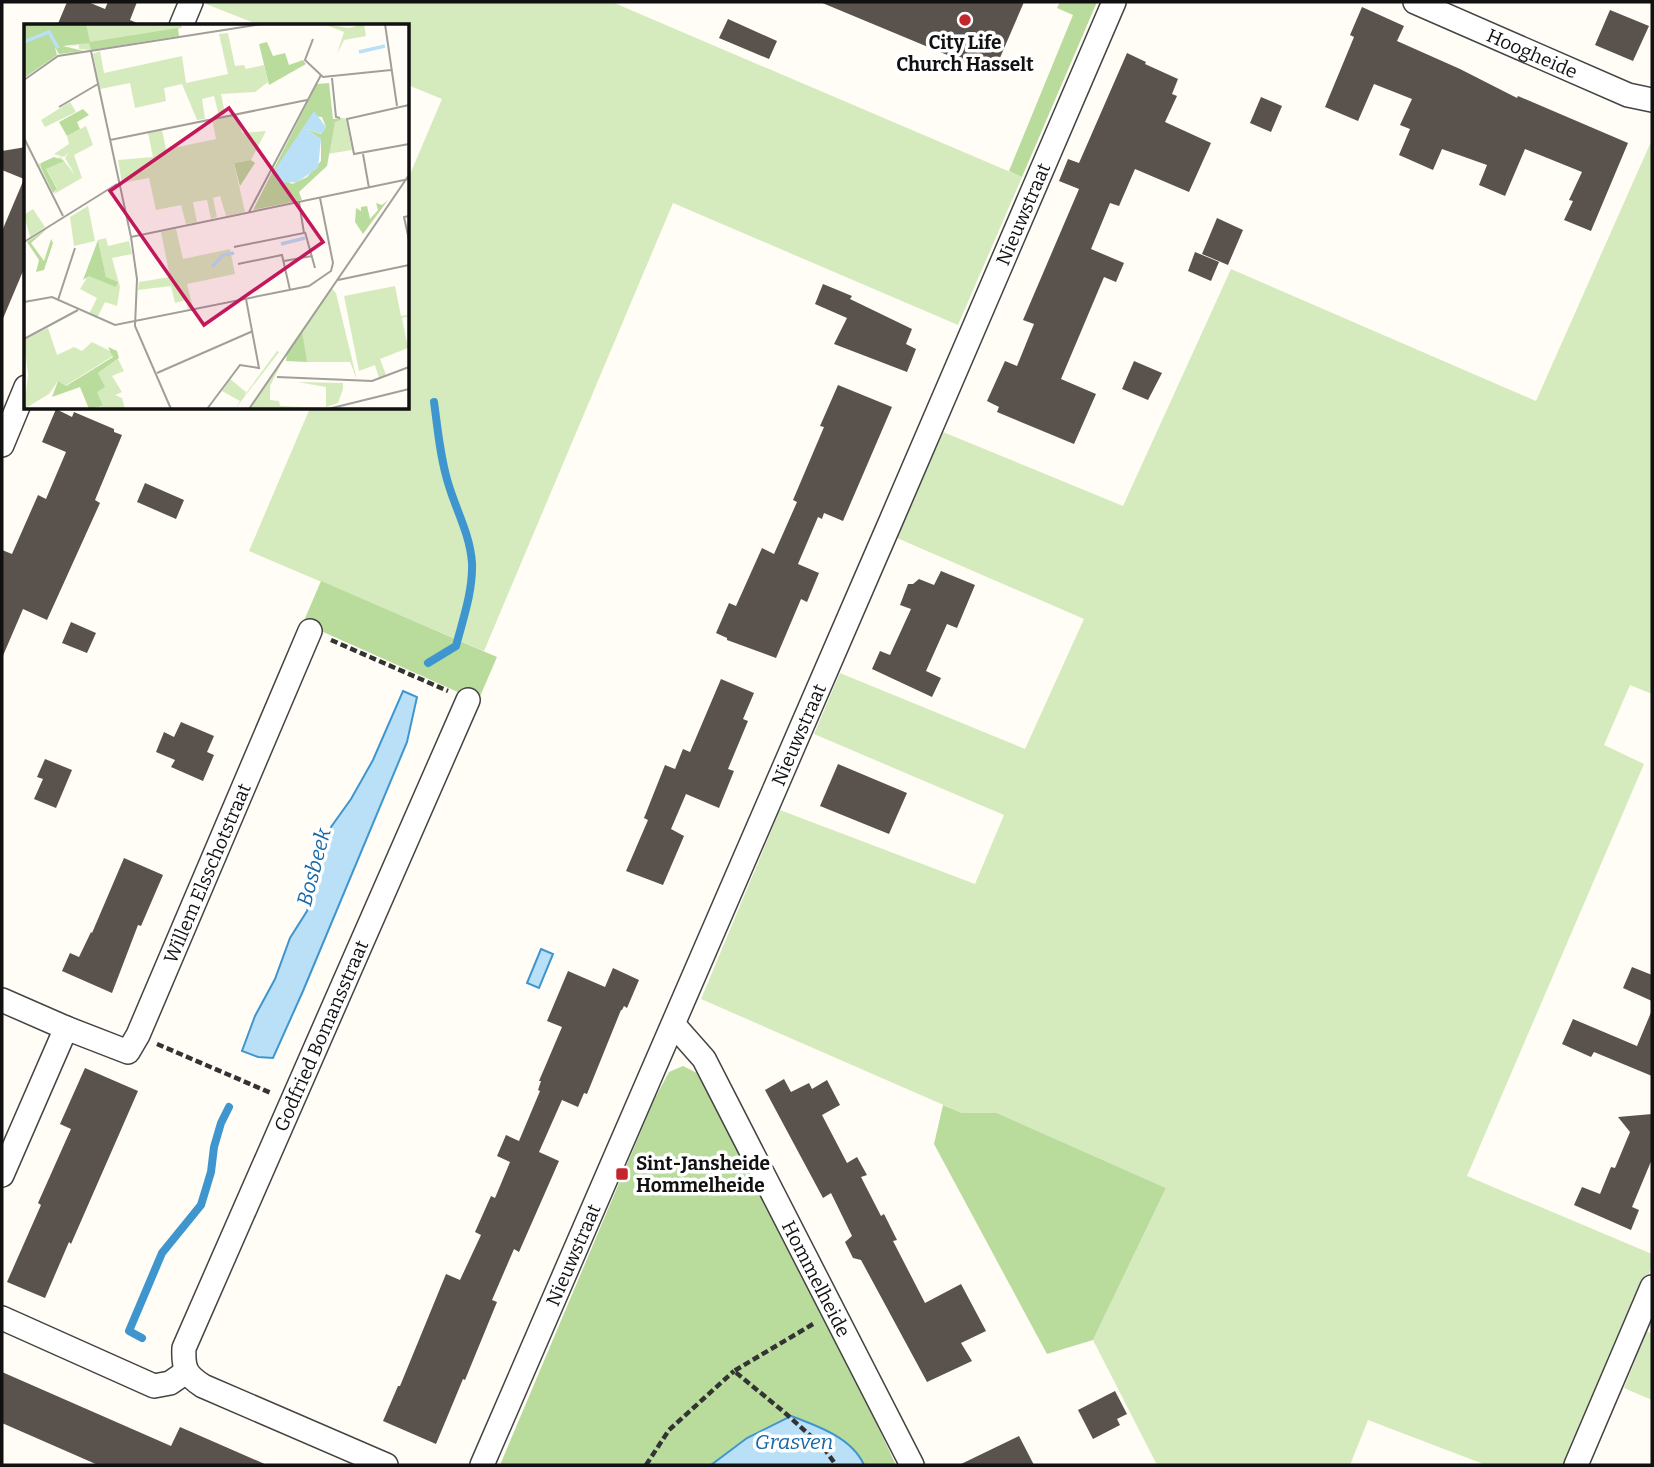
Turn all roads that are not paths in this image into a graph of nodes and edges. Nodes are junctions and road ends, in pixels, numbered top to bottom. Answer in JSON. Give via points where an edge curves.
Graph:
{"nodes":[{"id":1,"x":191,"y":2,"type":"edge"},
{"id":2,"x":1114,"y":2,"type":"edge"},
{"id":3,"x":1415,"y":2,"type":"edge"},
{"id":4,"x":182,"y":24,"type":"edge"},
{"id":5,"x":1652,"y":100,"type":"edge"},
{"id":6,"x":24,"y":392,"type":"edge"},
{"id":7,"x":2,"y":445,"type":"edge"},
{"id":8,"x":310,"y":631,"type":"road end"},
{"id":9,"x":468,"y":700,"type":"road end"},
{"id":10,"x":2,"y":1000,"type":"edge"},
{"id":11,"x":674,"y":1025,"type":"junction"},
{"id":12,"x":66,"y":1028,"type":"junction"},
{"id":13,"x":2,"y":1175,"type":"edge"},
{"id":14,"x":1652,"y":1287,"type":"edge"},
{"id":15,"x":2,"y":1318,"type":"edge"},
{"id":16,"x":186,"y":1372,"type":"junction"},
{"id":17,"x":386,"y":1465,"type":"edge"},
{"id":18,"x":482,"y":1465,"type":"edge"},
{"id":19,"x":912,"y":1465,"type":"edge"},
{"id":20,"x":1576,"y":1465,"type":"edge"}],
"edges":[{"from":1,"to":4,"type":"street"},
{"from":2,"to":11,"type":"street","name":"Nieuwstraat"},
{"from":3,"to":5,"type":"street","name":"Hoogheide","via":[[1628,95]]},
{"from":6,"to":7,"type":"street"},
{"from":8,"to":12,"type":"street","name":"Willem Elsschotstraat","via":[[128,1052]]},
{"from":9,"to":16,"type":"street","name":"Godfried Bomansstraat","via":[[184,1348]]},
{"from":10,"to":12,"type":"street","name":"Willem Elsschotstraat"},
{"from":11,"to":18,"type":"street","name":"Nieuwstraat"},
{"from":11,"to":19,"type":"street","name":"Hommelheide","via":[[705,1059]]},
{"from":12,"to":13,"type":"street"},
{"from":14,"to":20,"type":"street"},
{"from":15,"to":16,"type":"street","via":[[154,1386],[170,1383]]},
{"from":16,"to":17,"type":"street","via":[[203,1386]]}]}
